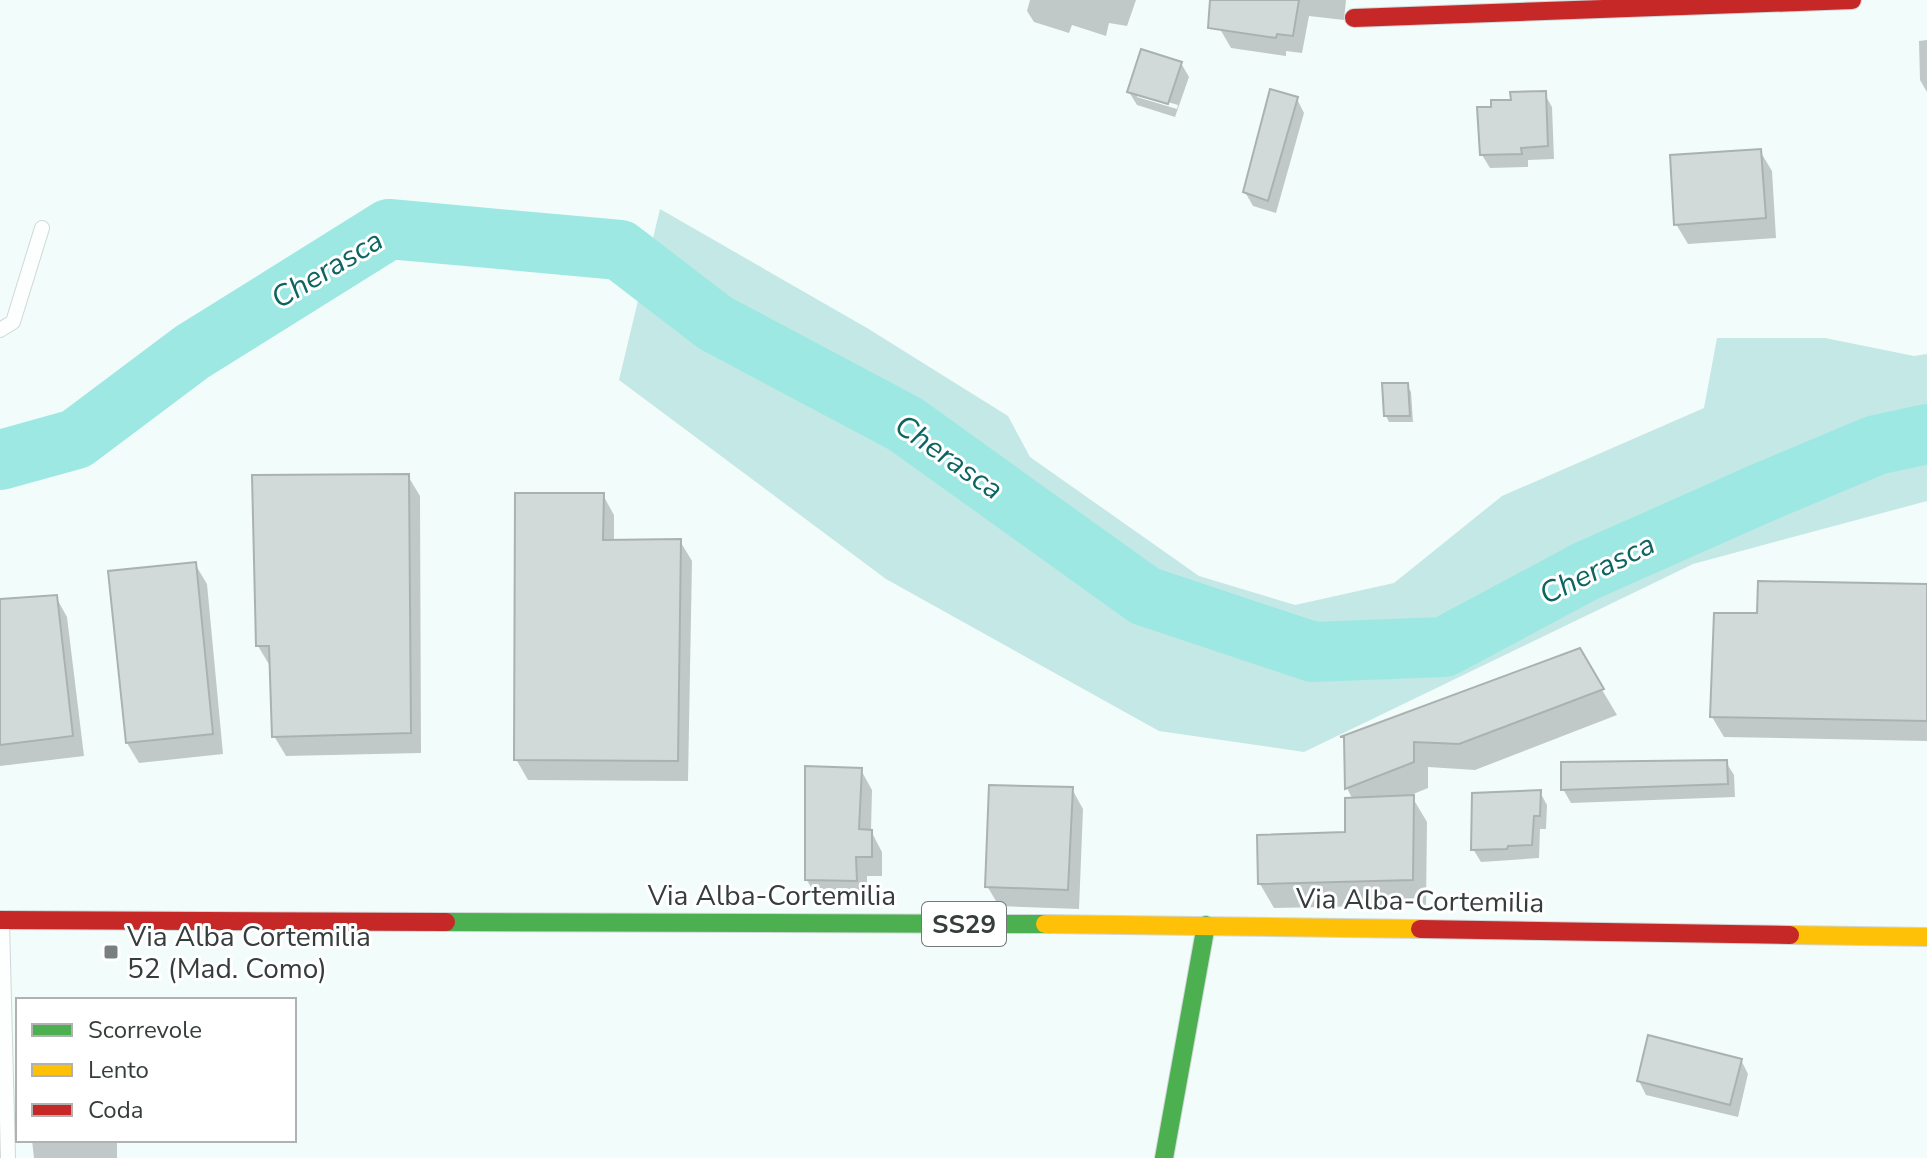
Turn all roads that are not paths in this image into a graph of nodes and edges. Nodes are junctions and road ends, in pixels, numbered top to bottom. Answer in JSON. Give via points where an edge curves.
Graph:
{"nodes":[{"id":1,"x":1852,"y":0,"type":"edge"},
{"id":2,"x":1354,"y":18,"type":"dead end"},
{"id":3,"x":42,"y":228,"type":"dead end"},
{"id":4,"x":0,"y":330,"type":"edge"},
{"id":5,"x":1,"y":920,"type":"edge"},
{"id":6,"x":1206,"y":925,"type":"junction"},
{"id":7,"x":1927,"y":937,"type":"edge"},
{"id":8,"x":8,"y":1158,"type":"edge"},
{"id":9,"x":1164,"y":1158,"type":"edge"}],
"edges":[{"from":1,"to":2,"type":"main road"},
{"from":3,"to":4,"type":"lane","via":[[13,322]]},
{"from":5,"to":6,"type":"main road","name":"Via Alba-Cortemilia","number":"SS29"},
{"from":5,"to":8,"type":"lane"},
{"from":6,"to":7,"type":"main road","name":"Via Alba-Cortemilia","number":"SS29"},
{"from":6,"to":9,"type":"main road"}]}
